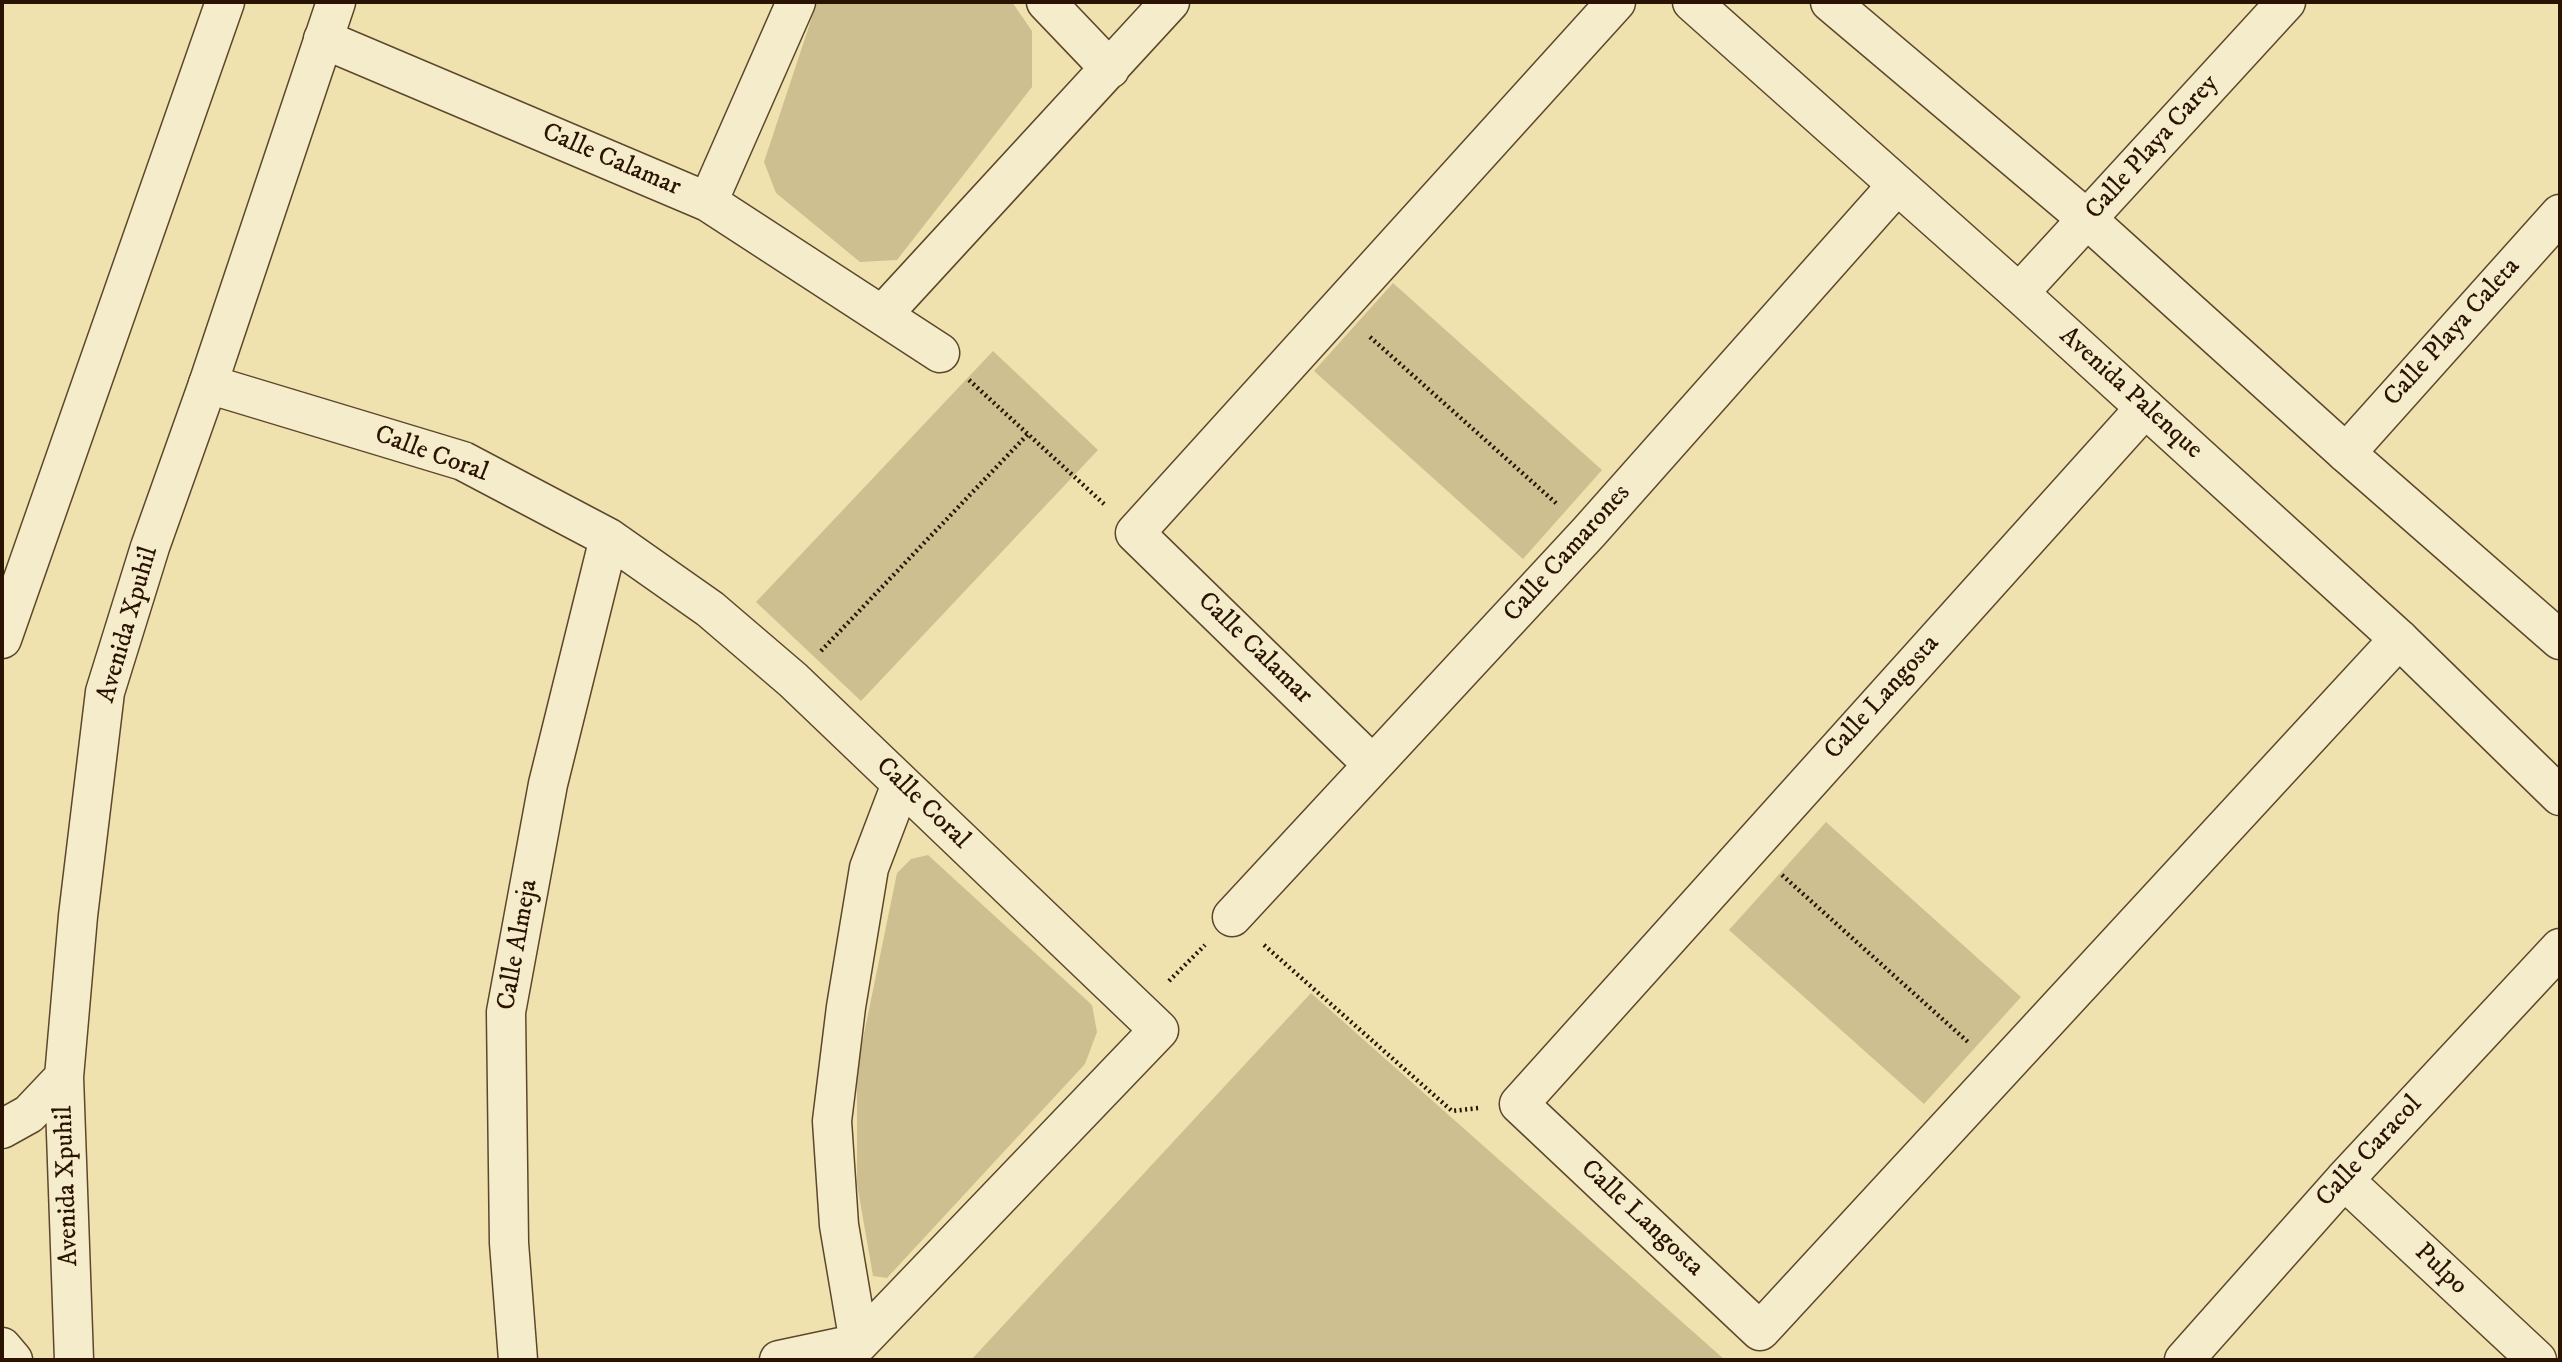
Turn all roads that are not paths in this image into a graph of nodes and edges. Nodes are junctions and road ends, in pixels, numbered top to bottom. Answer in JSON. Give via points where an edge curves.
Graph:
{"nodes":[{"id":1,"x":225,"y":2,"type":"edge"},
{"id":2,"x":336,"y":2,"type":"edge"},
{"id":3,"x":796,"y":2,"type":"edge"},
{"id":4,"x":1046,"y":2,"type":"edge"},
{"id":5,"x":1170,"y":2,"type":"edge"},
{"id":6,"x":1616,"y":2,"type":"edge"},
{"id":7,"x":1692,"y":2,"type":"edge"},
{"id":8,"x":1830,"y":2,"type":"edge"},
{"id":9,"x":2286,"y":2,"type":"edge"},
{"id":10,"x":323,"y":39,"type":"junction"},
{"id":11,"x":1110,"y":69,"type":"junction"},
{"id":12,"x":1897,"y":185,"type":"junction"},
{"id":13,"x":708,"y":202,"type":"junction"},
{"id":14,"x":2560,"y":214,"type":"edge"},
{"id":15,"x":2088,"y":220,"type":"junction"},
{"id":16,"x":2019,"y":293,"type":"junction"},
{"id":17,"x":881,"y":315,"type":"junction"},
{"id":18,"x":940,"y":353,"type":"road end"},
{"id":19,"x":208,"y":384,"type":"junction"},
{"id":20,"x":2145,"y":408,"type":"junction"},
{"id":21,"x":2346,"y":453,"type":"junction"},
{"id":22,"x":609,"y":538,"type":"junction"},
{"id":23,"x":2,"y":639,"type":"edge"},
{"id":24,"x":2399,"y":639,"type":"junction"},
{"id":25,"x":2560,"y":640,"type":"edge"},
{"id":26,"x":1373,"y":765,"type":"junction"},
{"id":27,"x":901,"y":784,"type":"junction"},
{"id":28,"x":2560,"y":796,"type":"edge"},
{"id":29,"x":1232,"y":917,"type":"road end"},
{"id":30,"x":2560,"y":947,"type":"edge"},
{"id":31,"x":64,"y":1077,"type":"junction"},
{"id":32,"x":2,"y":1129,"type":"edge"},
{"id":33,"x":2344,"y":1180,"type":"junction"},
{"id":34,"x":859,"y":1343,"type":"junction"},
{"id":35,"x":2,"y":1348,"type":"edge"},
{"id":36,"x":13,"y":1360,"type":"edge"},
{"id":37,"x":74,"y":1360,"type":"edge"},
{"id":38,"x":518,"y":1360,"type":"edge"},
{"id":39,"x":779,"y":1360,"type":"edge"},
{"id":40,"x":2184,"y":1360,"type":"edge"},
{"id":41,"x":2536,"y":1360,"type":"edge"}],
"edges":[{"from":1,"to":23,"type":"street"},
{"from":2,"to":10,"type":"street","name":"Avenida Xpuhil"},
{"from":3,"to":13,"type":"street"},
{"from":4,"to":11,"type":"street"},
{"from":5,"to":11,"type":"street"},
{"from":6,"to":26,"type":"street","name":"Calle Calamar","via":[[1135,533]]},
{"from":7,"to":12,"type":"street","name":"Avenida Palenque"},
{"from":8,"to":15,"type":"street"},
{"from":9,"to":15,"type":"street","name":"Calle Playa Carey"},
{"from":10,"to":13,"type":"street","name":"Calle Calamar"},
{"from":10,"to":19,"type":"street","name":"Avenida Xpuhil"},
{"from":11,"to":17,"type":"street"},
{"from":12,"to":16,"type":"street","name":"Avenida Palenque"},
{"from":12,"to":26,"type":"street","name":"Calle Camarones","via":[[1589,532]]},
{"from":13,"to":17,"type":"street","name":"Calle Calamar"},
{"from":14,"to":21,"type":"street","name":"Calle Playa Caleta"},
{"from":15,"to":16,"type":"street","name":"Calle Playa Carey"},
{"from":15,"to":21,"type":"street"},
{"from":16,"to":20,"type":"street","name":"Avenida Palenque"},
{"from":17,"to":18,"type":"street","name":"Calle Calamar"},
{"from":19,"to":22,"type":"street","name":"Calle Coral","via":[[463,461]]},
{"from":19,"to":31,"type":"street","name":"Avenida Xpuhil","via":[[105,692]]},
{"from":20,"to":24,"type":"street","name":"Avenida Palenque"},
{"from":20,"to":24,"type":"street","name":"Calle Langosta","via":[[1518,1104],[1760,1331]]},
{"from":21,"to":25,"type":"street"},
{"from":22,"to":27,"type":"street","name":"Calle Coral","via":[[710,609],[793,680]]},
{"from":22,"to":38,"type":"street","name":"Calle Almeja","via":[[548,784],[506,1013],[509,1243]]},
{"from":24,"to":28,"type":"street","name":"Avenida Palenque"},
{"from":26,"to":29,"type":"street","name":"Calle Camarones"},
{"from":27,"to":34,"type":"street","via":[[869,868],[832,1121],[839,1225]]},
{"from":27,"to":34,"type":"street","name":"Calle Coral","via":[[1159,1030]]},
{"from":30,"to":33,"type":"street","name":"Calle Caracol"},
{"from":31,"to":32,"type":"street","via":[[29,1114]]},
{"from":31,"to":37,"type":"street","name":"Avenida Xpuhil"},
{"from":33,"to":40,"type":"street","name":"Calle Caracol"},
{"from":33,"to":41,"type":"street","name":"Pulpo"},
{"from":34,"to":39,"type":"street"},
{"from":35,"to":36,"type":"street"}]}
